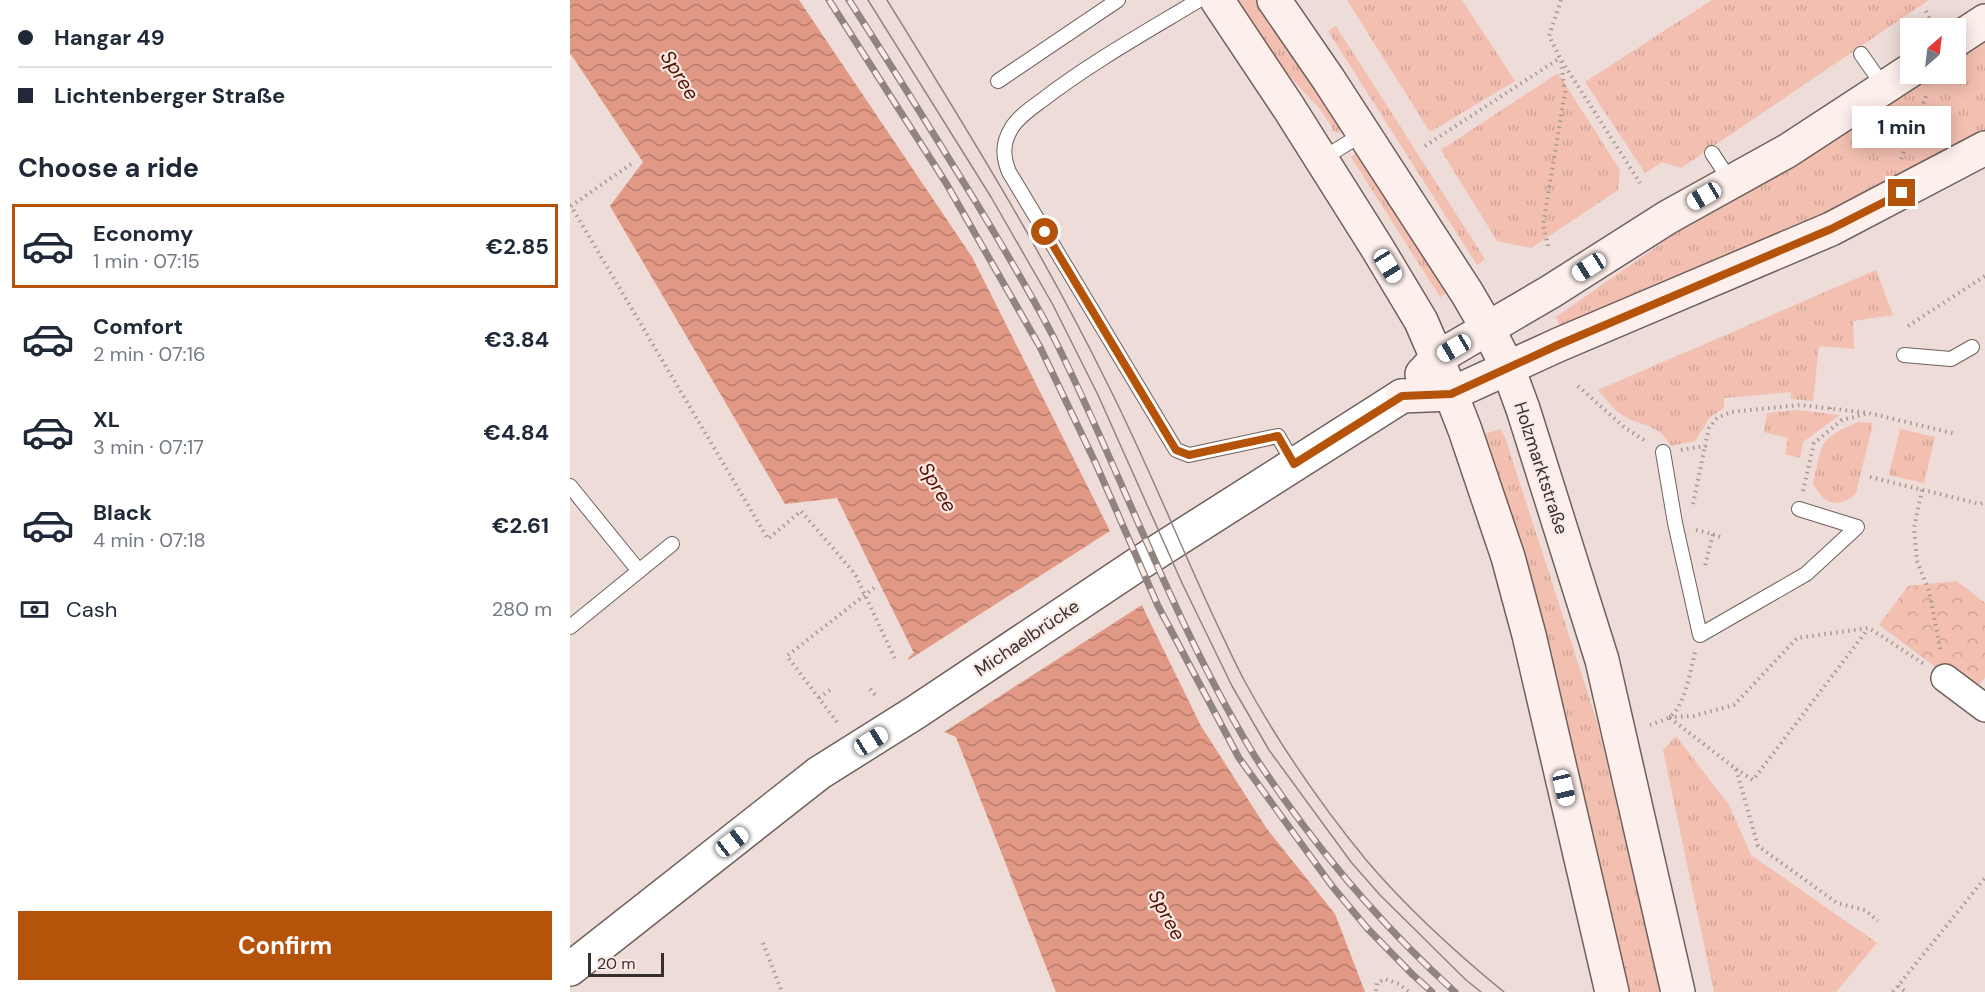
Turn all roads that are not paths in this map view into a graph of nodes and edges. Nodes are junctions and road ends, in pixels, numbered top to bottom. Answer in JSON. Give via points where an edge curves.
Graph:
{"nodes":[{"id":1,"x":1118,"y":0,"type":"edge"},
{"id":2,"x":1199,"y":0,"type":"edge"},
{"id":3,"x":1217,"y":0,"type":"edge"},
{"id":4,"x":1274,"y":0,"type":"edge"},
{"id":5,"x":1985,"y":21,"type":"edge"},
{"id":6,"x":1966,"y":33,"type":"edge"},
{"id":7,"x":1861,"y":54,"type":"dead end"},
{"id":8,"x":998,"y":81,"type":"dead end"},
{"id":9,"x":1905,"y":84,"type":"edge"},
{"id":10,"x":1884,"y":87,"type":"junction"},
{"id":11,"x":1364,"y":133,"type":"junction"},
{"id":12,"x":1985,"y":148,"type":"edge"},
{"id":13,"x":1712,"y":153,"type":"dead end"},
{"id":14,"x":1322,"y":159,"type":"junction"},
{"id":15,"x":1731,"y":182,"type":"junction"},
{"id":16,"x":1488,"y":329,"type":"junction"},
{"id":17,"x":1972,"y":346,"type":"dead end"},
{"id":18,"x":1904,"y":355,"type":"dead end"},
{"id":19,"x":1437,"y":357,"type":"junction"},
{"id":20,"x":1508,"y":368,"type":"junction"},
{"id":21,"x":1451,"y":394,"type":"junction"},
{"id":22,"x":1402,"y":396,"type":"junction"},
{"id":23,"x":1663,"y":452,"type":"road end"},
{"id":24,"x":1294,"y":464,"type":"junction"},
{"id":25,"x":570,"y":486,"type":"edge"},
{"id":26,"x":1799,"y":509,"type":"road end"},
{"id":27,"x":672,"y":544,"type":"dead end"},
{"id":28,"x":639,"y":571,"type":"junction"},
{"id":29,"x":570,"y":627,"type":"edge"},
{"id":30,"x":1945,"y":678,"type":"road end"},
{"id":31,"x":1985,"y":708,"type":"edge"},
{"id":32,"x":570,"y":969,"type":"edge"},
{"id":33,"x":1612,"y":992,"type":"edge"},
{"id":34,"x":1678,"y":992,"type":"edge"}],
"edges":[{"from":1,"to":8,"type":"lane"},
{"from":2,"to":24,"type":"lane","via":[[1026,112],[1012,127],[1003,158],[1176,450],[1189,455],[1278,436]]},
{"from":3,"to":14,"type":"main road"},
{"from":4,"to":11,"type":"main road","name":"Holzmarktstraße"},
{"from":5,"to":6,"type":"main road"},
{"from":7,"to":10,"type":"lane"},
{"from":9,"to":10,"type":"main road"},
{"from":10,"to":15,"type":"main road","via":[[1787,151]]},
{"from":11,"to":14,"type":"lane"},
{"from":11,"to":16,"type":"main road","name":"Holzmarktstraße"},
{"from":12,"to":20,"type":"main road","via":[[1862,215]]},
{"from":13,"to":15,"type":"lane"},
{"from":14,"to":19,"type":"main road","via":[[1421,321]]},
{"from":15,"to":16,"type":"main road"},
{"from":16,"to":19,"type":"main road"},
{"from":16,"to":20,"type":"main road","name":"Holzmarktstraße"},
{"from":17,"to":18,"type":"lane","via":[[1951,358]]},
{"from":19,"to":21,"type":"main road"},
{"from":19,"to":22,"type":"main road"},
{"from":20,"to":21,"type":"main road"},
{"from":20,"to":34,"type":"main road","name":"Holzmarktstraße","via":[[1602,660]]},
{"from":21,"to":22,"type":"main road"},
{"from":21,"to":33,"type":"main road","via":[[1508,557]]},
{"from":22,"to":24,"type":"street","name":"Michaelbrücke"},
{"from":23,"to":26,"type":"lane","via":[[1700,635],[1806,574],[1857,527]]},
{"from":24,"to":32,"type":"street","name":"Michaelbrücke","via":[[819,773]]},
{"from":25,"to":28,"type":"lane"},
{"from":27,"to":28,"type":"lane"},
{"from":28,"to":29,"type":"lane"},
{"from":30,"to":31,"type":"street"}]}
